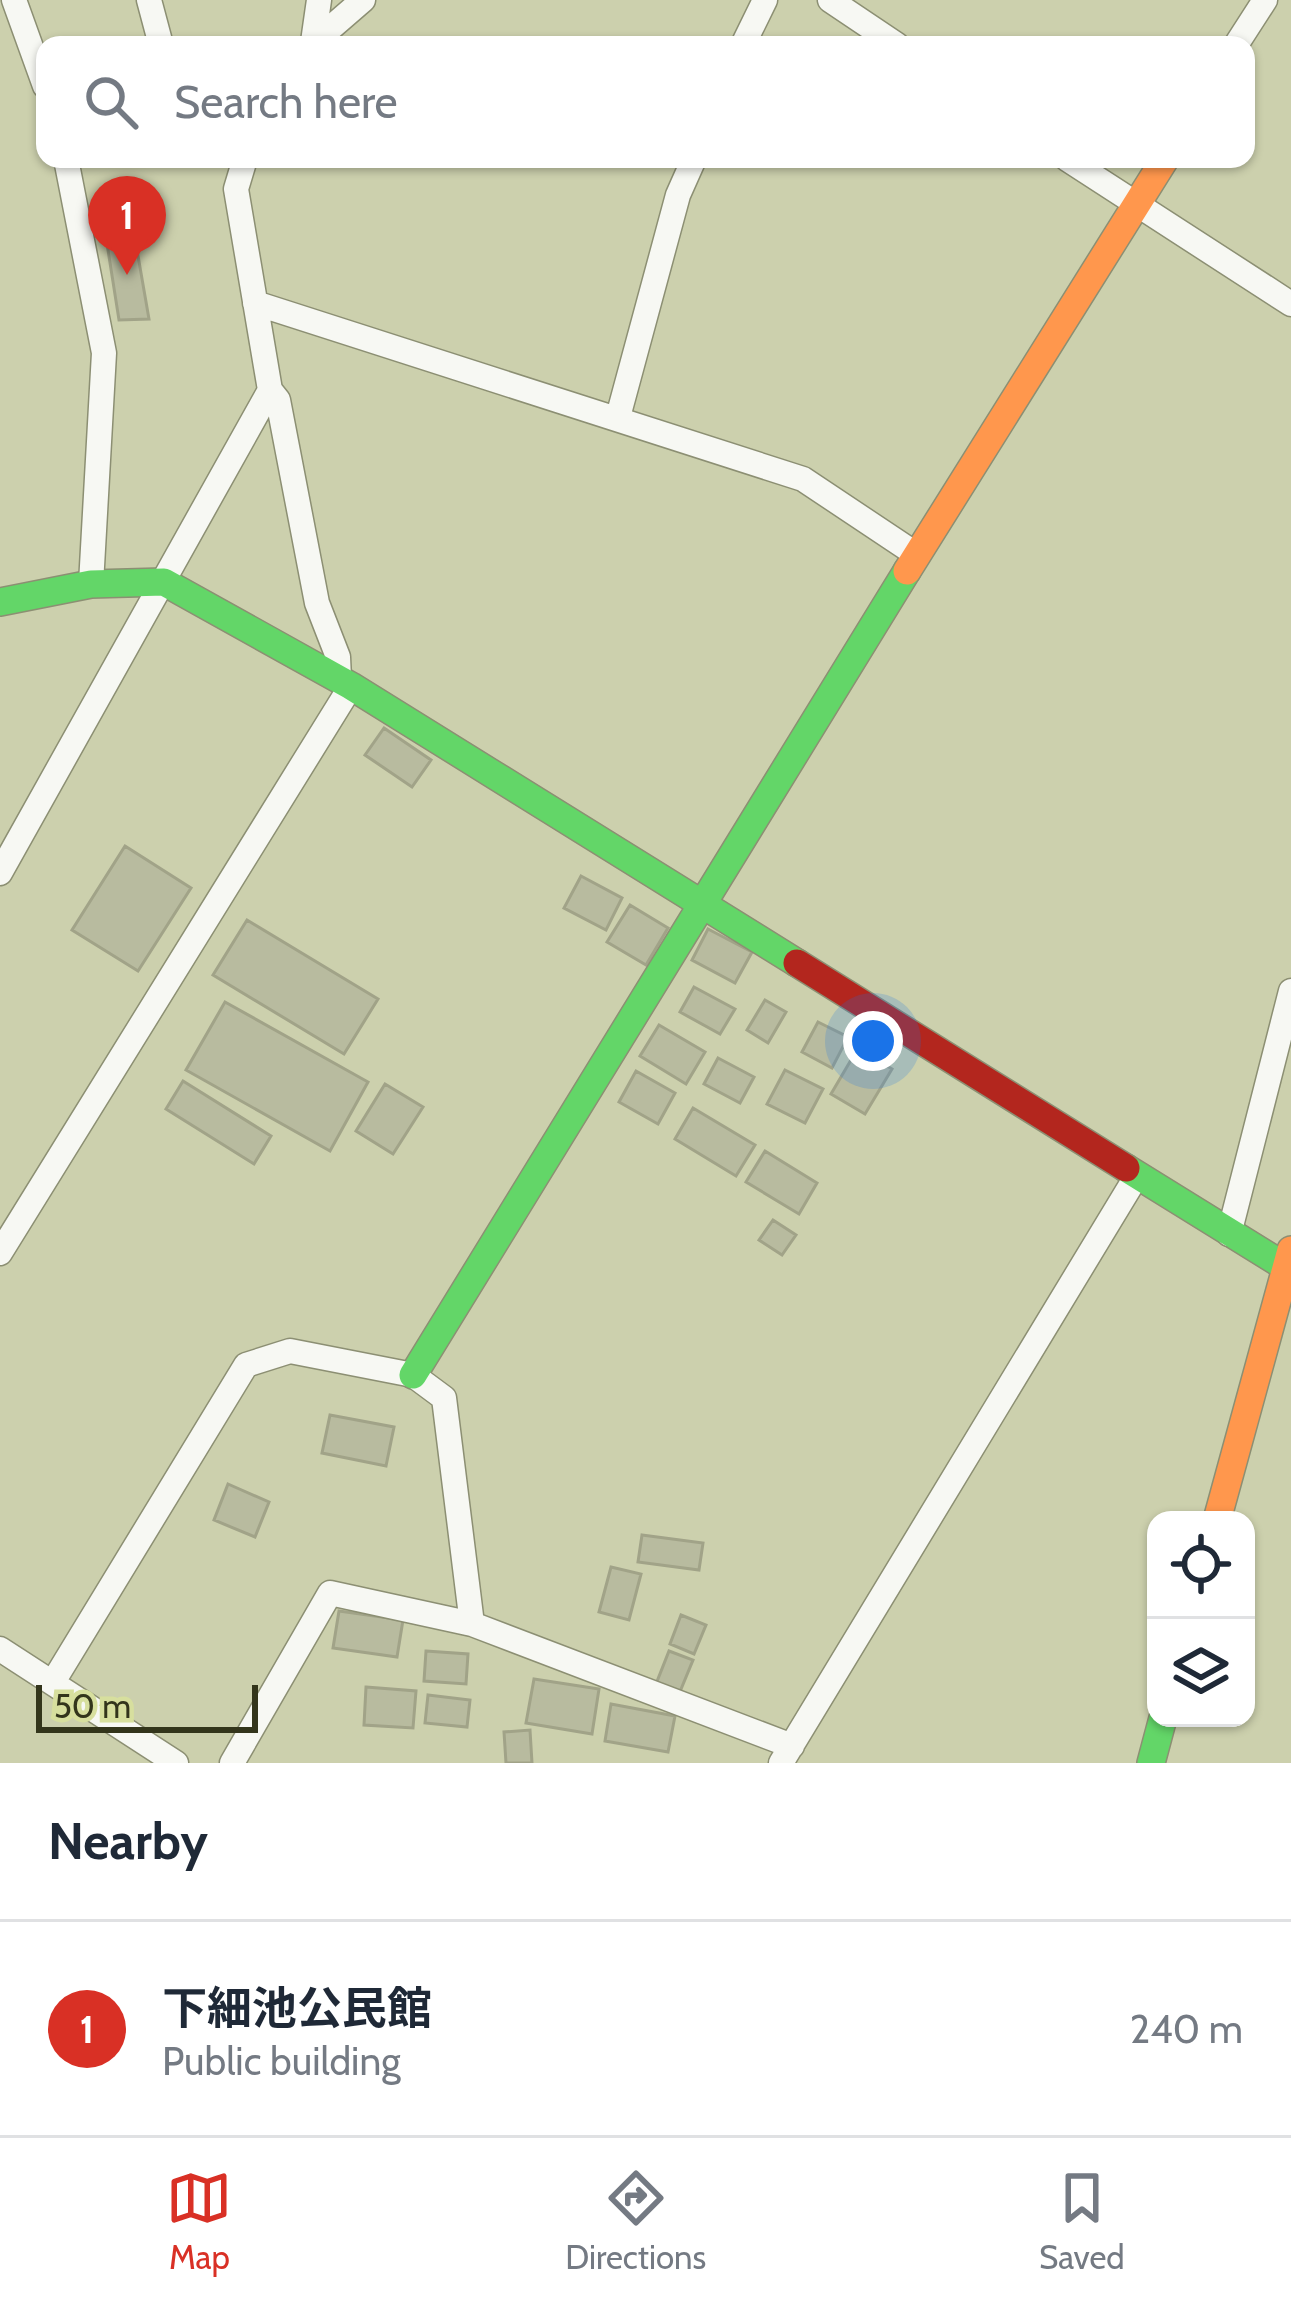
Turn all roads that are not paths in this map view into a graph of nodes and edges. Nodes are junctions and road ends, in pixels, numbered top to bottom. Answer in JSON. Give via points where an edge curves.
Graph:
{"nodes":[{"id":1,"x":14,"y":0,"type":"edge"},
{"id":2,"x":149,"y":0,"type":"edge"},
{"id":3,"x":319,"y":0,"type":"edge"},
{"id":4,"x":363,"y":0,"type":"edge"},
{"id":5,"x":765,"y":0,"type":"edge"},
{"id":6,"x":830,"y":0,"type":"edge"},
{"id":7,"x":1264,"y":0,"type":"edge"},
{"id":8,"x":159,"y":36,"type":"edge"},
{"id":9,"x":313,"y":36,"type":"edge"},
{"id":10,"x":321,"y":36,"type":"edge"},
{"id":11,"x":747,"y":36,"type":"edge"},
{"id":12,"x":884,"y":36,"type":"edge"},
{"id":13,"x":1242,"y":36,"type":"edge"},
{"id":14,"x":36,"y":61,"type":"edge"},
{"id":15,"x":69,"y":168,"type":"edge"},
{"id":16,"x":235,"y":168,"type":"edge"},
{"id":17,"x":690,"y":168,"type":"edge"},
{"id":18,"x":1080,"y":168,"type":"edge"},
{"id":19,"x":1160,"y":168,"type":"edge"},
{"id":20,"x":1136,"y":206,"type":"junction"},
{"id":21,"x":255,"y":303,"type":"junction"},
{"id":22,"x":1291,"y":304,"type":"edge"},
{"id":23,"x":270,"y":390,"type":"junction"},
{"id":24,"x":618,"y":417,"type":"junction"},
{"id":25,"x":917,"y":555,"type":"junction"},
{"id":26,"x":164,"y":582,"type":"junction"},
{"id":27,"x":92,"y":584,"type":"junction"},
{"id":28,"x":0,"y":602,"type":"edge"},
{"id":29,"x":345,"y":682,"type":"junction"},
{"id":30,"x":0,"y":873,"type":"edge"},
{"id":31,"x":698,"y":904,"type":"junction"},
{"id":32,"x":1291,"y":991,"type":"edge"},
{"id":33,"x":1136,"y":1177,"type":"junction"},
{"id":34,"x":1229,"y":1234,"type":"junction"},
{"id":35,"x":0,"y":1252,"type":"edge"},
{"id":36,"x":1288,"y":1258,"type":"edge"},
{"id":37,"x":413,"y":1376,"type":"junction"},
{"id":38,"x":1219,"y":1511,"type":"edge"},
{"id":39,"x":472,"y":1624,"type":"junction"},
{"id":40,"x":0,"y":1649,"type":"edge"},
{"id":41,"x":53,"y":1682,"type":"junction"},
{"id":42,"x":1161,"y":1727,"type":"edge"},
{"id":43,"x":786,"y":1755,"type":"edge"},
{"id":44,"x":176,"y":1763,"type":"edge"},
{"id":45,"x":232,"y":1763,"type":"edge"},
{"id":46,"x":1151,"y":1763,"type":"edge"}],
"edges":[{"from":1,"to":14,"type":"street"},
{"from":2,"to":8,"type":"street"},
{"from":3,"to":9,"type":"street"},
{"from":4,"to":10,"type":"street"},
{"from":5,"to":11,"type":"street"},
{"from":6,"to":12,"type":"street"},
{"from":7,"to":13,"type":"street"},
{"from":15,"to":27,"type":"street","via":[[104,353]]},
{"from":16,"to":21,"type":"street"},
{"from":17,"to":24,"type":"street"},
{"from":18,"to":20,"type":"street"},
{"from":19,"to":20,"type":"street"},
{"from":20,"to":22,"type":"street"},
{"from":20,"to":25,"type":"street"},
{"from":21,"to":23,"type":"street"},
{"from":21,"to":24,"type":"street"},
{"from":23,"to":26,"type":"street"},
{"from":23,"to":29,"type":"street","via":[[317,603]]},
{"from":24,"to":25,"type":"street","via":[[803,479]]},
{"from":25,"to":31,"type":"street"},
{"from":26,"to":27,"type":"street"},
{"from":26,"to":29,"type":"street"},
{"from":26,"to":30,"type":"street"},
{"from":27,"to":28,"type":"street"},
{"from":29,"to":31,"type":"street"},
{"from":29,"to":35,"type":"street"},
{"from":31,"to":33,"type":"street"},
{"from":31,"to":37,"type":"street"},
{"from":32,"to":34,"type":"street"},
{"from":33,"to":34,"type":"street"},
{"from":33,"to":43,"type":"street"},
{"from":34,"to":36,"type":"street"},
{"from":36,"to":38,"type":"street"},
{"from":37,"to":39,"type":"street","via":[[444,1398]]},
{"from":37,"to":41,"type":"street","via":[[290,1351],[246,1365]]},
{"from":39,"to":43,"type":"street"},
{"from":39,"to":45,"type":"street","via":[[330,1593]]},
{"from":40,"to":41,"type":"street"},
{"from":41,"to":44,"type":"street"},
{"from":42,"to":46,"type":"street"}]}
